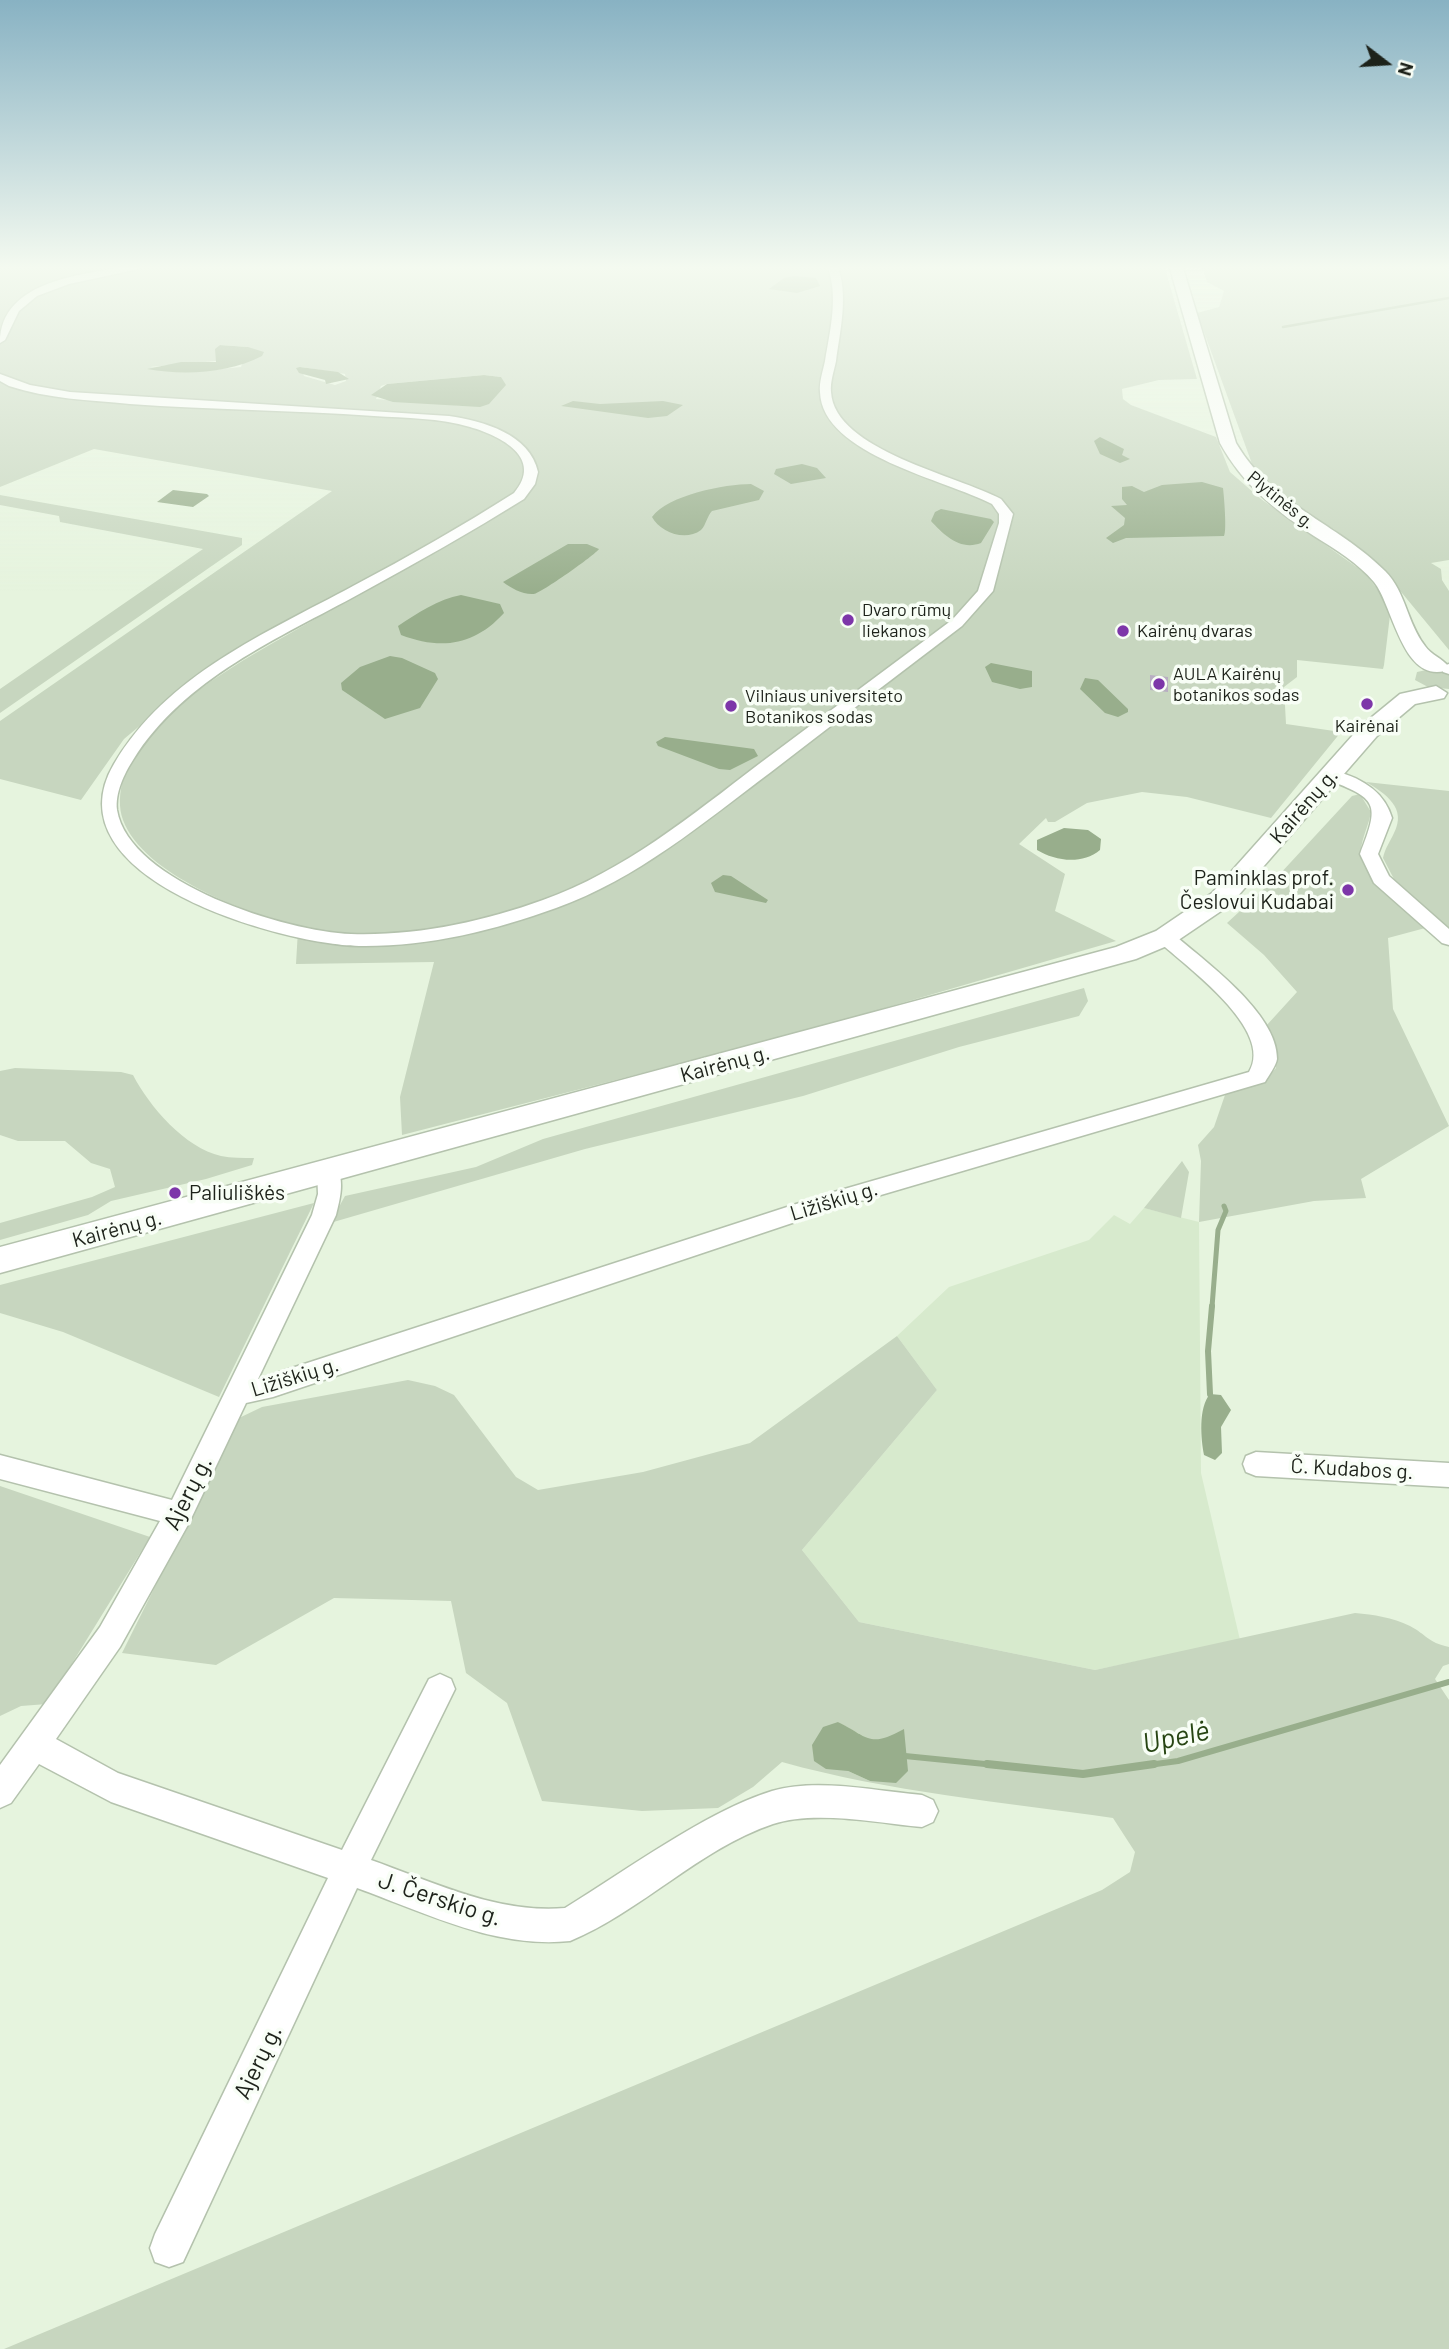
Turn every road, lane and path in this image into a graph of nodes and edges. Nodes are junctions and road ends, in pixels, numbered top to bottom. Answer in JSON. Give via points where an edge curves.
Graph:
{"nodes":[{"id":1,"x":827,"y":375,"type":"edge"},
{"id":2,"x":1208,"y":375,"type":"edge"},
{"id":3,"x":0,"y":377,"type":"edge"},
{"id":4,"x":1405,"y":626,"type":"junction"},
{"id":5,"x":1446,"y":669,"type":"edge"},
{"id":6,"x":1404,"y":674,"type":"junction"},
{"id":7,"x":1442,"y":693,"type":"edge"},
{"id":8,"x":1369,"y":731,"type":"junction"},
{"id":9,"x":1332,"y":775,"type":"junction"},
{"id":10,"x":1165,"y":937,"type":"junction"},
{"id":11,"x":1449,"y":939,"type":"edge"},
{"id":12,"x":328,"y":1171,"type":"junction"},
{"id":13,"x":0,"y":1260,"type":"edge"},
{"id":14,"x":236,"y":1394,"type":"junction"},
{"id":15,"x":1256,"y":1464,"type":"dead end"},
{"id":16,"x":0,"y":1467,"type":"edge"},
{"id":17,"x":1449,"y":1475,"type":"edge"},
{"id":18,"x":179,"y":1514,"type":"junction"},
{"id":19,"x":440,"y":1689,"type":"dead end"},
{"id":20,"x":35,"y":1745,"type":"junction"},
{"id":21,"x":0,"y":1793,"type":"edge"},
{"id":22,"x":922,"y":1811,"type":"dead end"},
{"id":23,"x":350,"y":1868,"type":"junction"},
{"id":24,"x":169,"y":2248,"type":"dead end"}],
"edges":[{"from":1,"to":3,"type":"street","via":[[827,407],[875,452],[988,496],[1003,508],[1004,526],[985,594],[957,624],[665,844],[610,880],[537,908],[448,934],[412,939],[298,934],[180,888],[131,851],[109,812],[109,796],[137,741],[195,685],[241,653],[519,496],[532,477],[524,452],[480,426],[446,419],[63,394],[23,387]]},
{"from":2,"to":4,"type":"main road","name":"Plytinės g.","via":[[1236,461],[1271,498],[1376,574],[1395,596]]},
{"from":4,"to":5,"type":"main road","name":"Plytinės g.","via":[[1422,659]]},
{"from":4,"to":6,"type":"main road","name":"Plytinės g."},
{"from":5,"to":6,"type":"main road","via":[[1419,666]]},
{"from":6,"to":7,"type":"main road","via":[[1417,688]]},
{"from":6,"to":8,"type":"main road","name":"Kairėnų g.","via":[[1375,712]]},
{"from":7,"to":8,"type":"main road","name":"Kairėnų g.","via":[[1408,699]]},
{"from":8,"to":9,"type":"main road","name":"Kairėnų g."},
{"from":9,"to":10,"type":"main road","name":"Kairėnų g.","via":[[1221,899]]},
{"from":9,"to":11,"type":"street","via":[[1377,800],[1383,818],[1369,847],[1376,871]]},
{"from":10,"to":12,"type":"main road","name":"Kairėnų g.","via":[[1087,965]]},
{"from":10,"to":14,"type":"street","name":"Ližiškių g.","via":[[1256,1021],[1268,1055],[1264,1072],[1257,1077],[835,1200],[273,1387]]},
{"from":12,"to":13,"type":"main road","name":"Kairėnų g."},
{"from":12,"to":14,"type":"street","name":"Ajerų g.","via":[[330,1194],[324,1215]]},
{"from":14,"to":18,"type":"street","name":"Ajerų g."},
{"from":15,"to":17,"type":"street","name":"Č. Kudabos g."},
{"from":16,"to":18,"type":"street"},
{"from":18,"to":20,"type":"street","name":"Ajerų g.","via":[[110,1637]]},
{"from":19,"to":23,"type":"street","name":"Ajerų g."},
{"from":20,"to":21,"type":"street","name":"Ajerų g."},
{"from":20,"to":23,"type":"street","name":"J. Čerskio g.","via":[[111,1786]]},
{"from":22,"to":23,"type":"street","name":"J. Čerskio g.","via":[[816,1802],[774,1807],[718,1833],[570,1924],[541,1927],[498,1921]]},
{"from":23,"to":24,"type":"street","name":"Ajerų g."}]}
